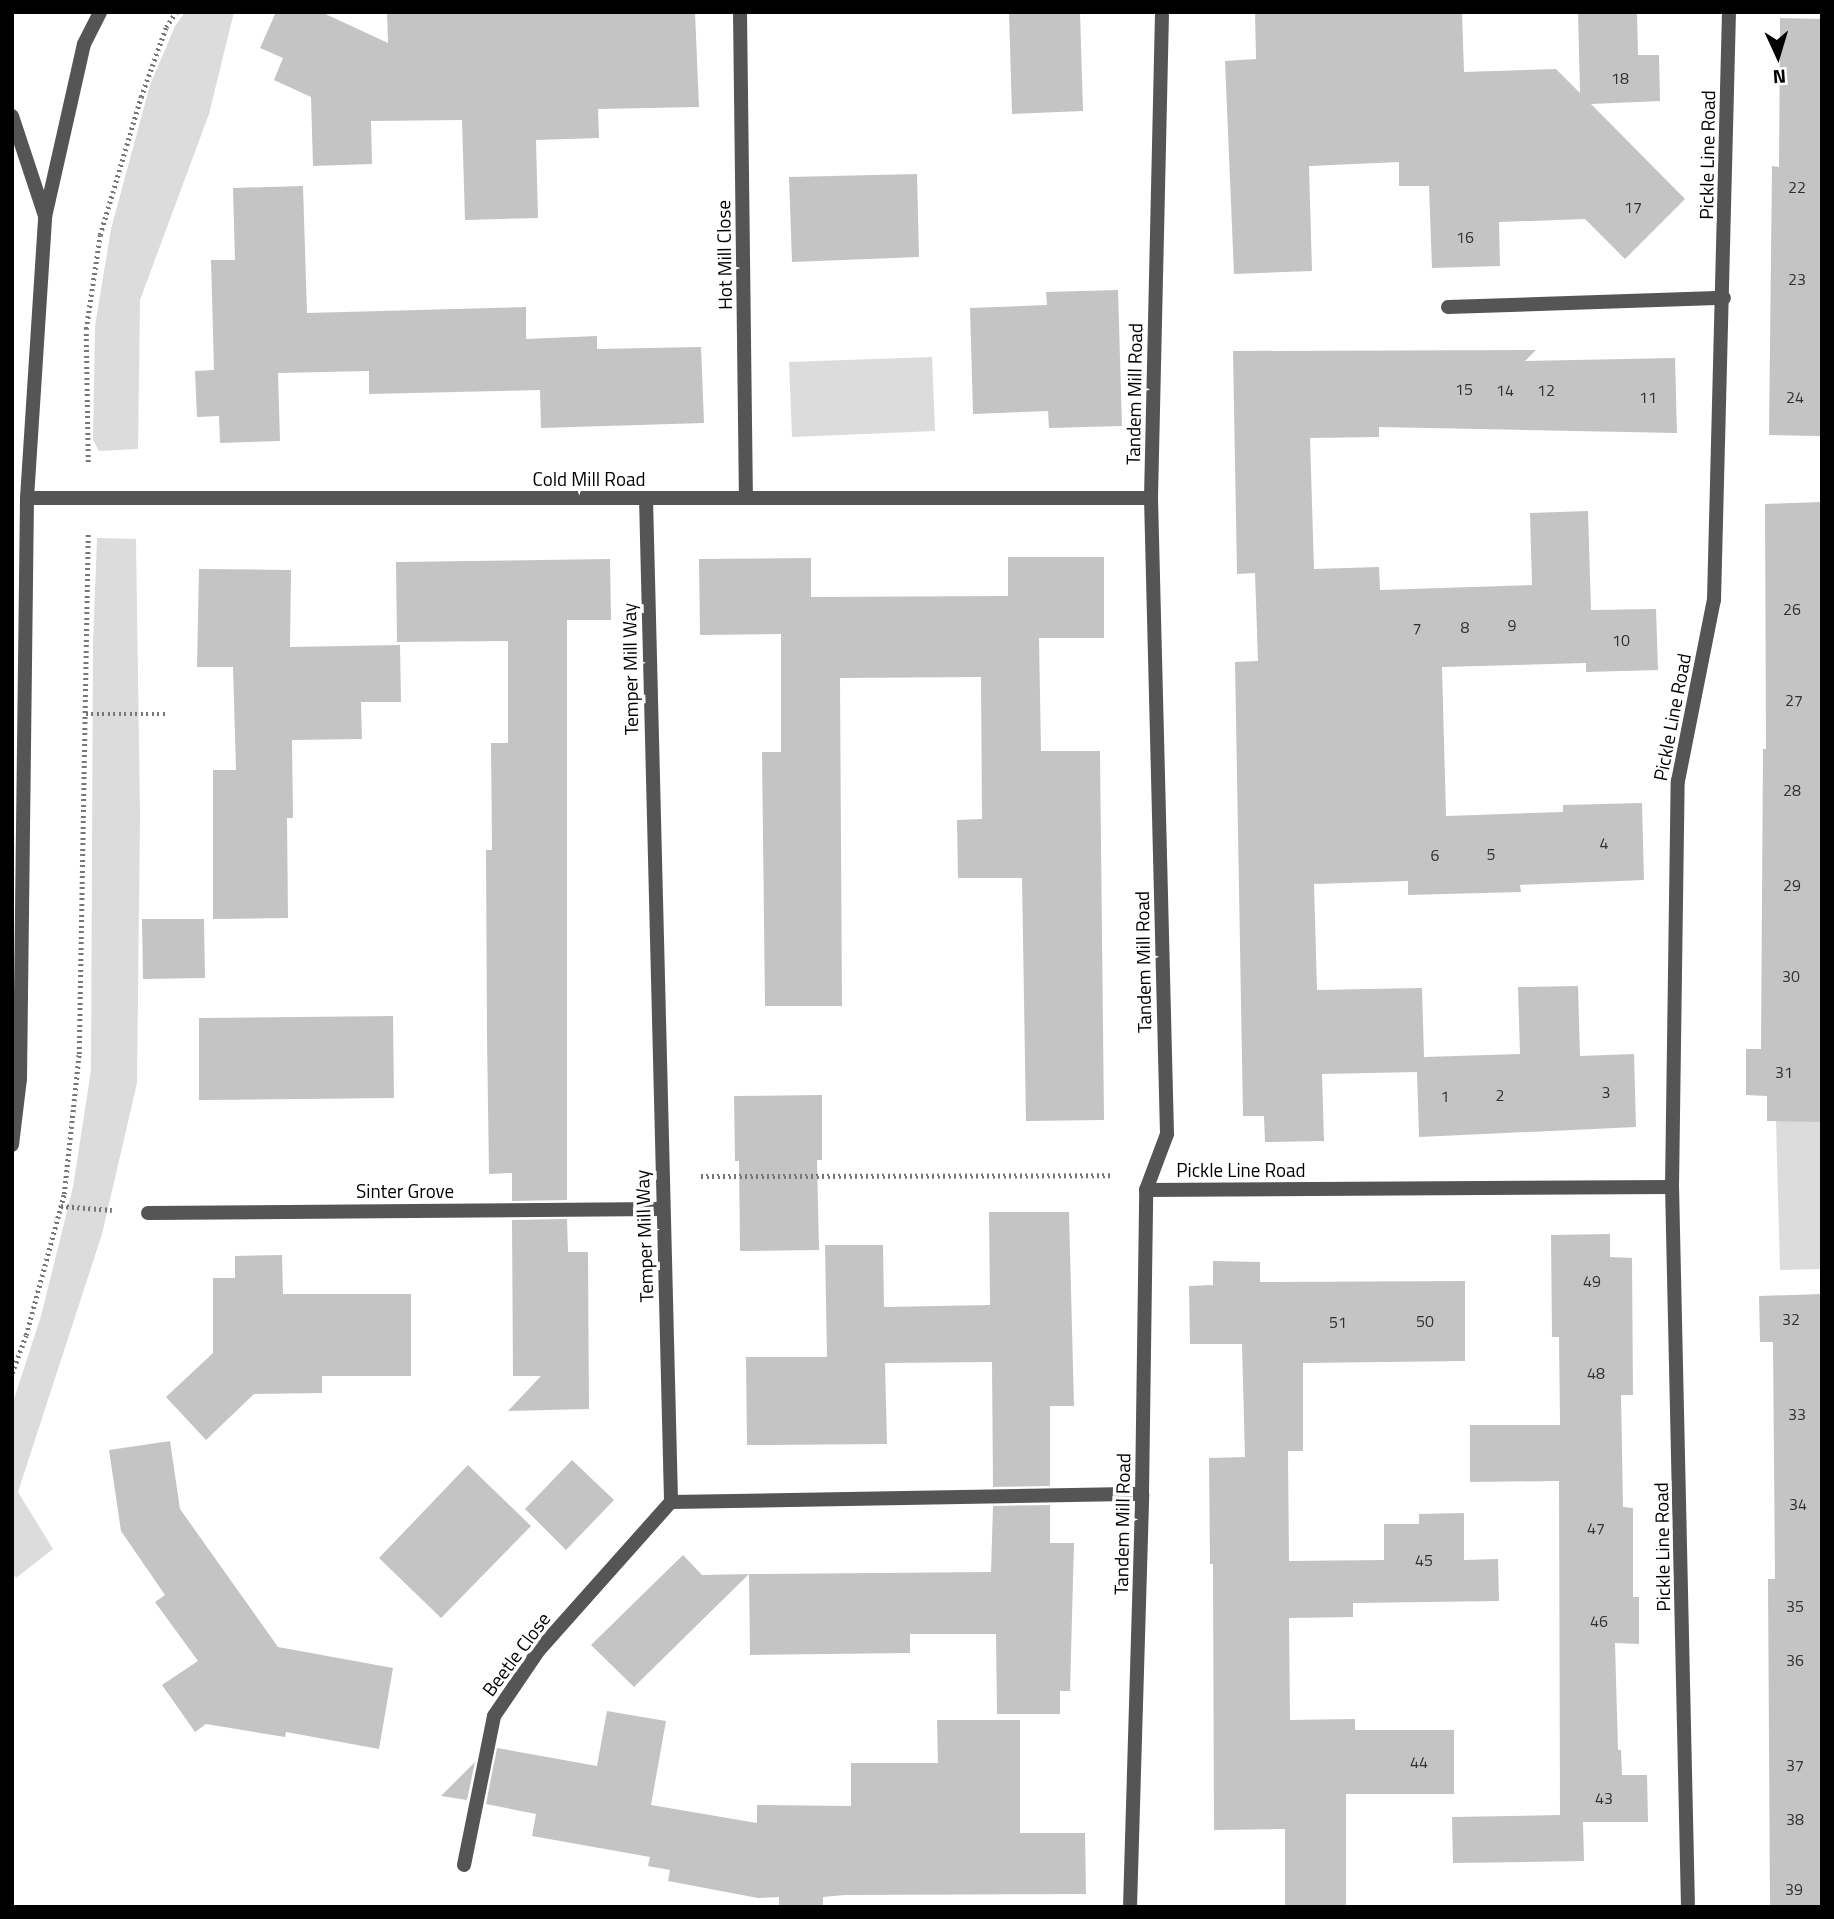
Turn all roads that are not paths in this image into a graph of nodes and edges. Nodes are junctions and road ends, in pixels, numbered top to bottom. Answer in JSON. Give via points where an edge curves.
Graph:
{"nodes":[{"id":1,"x":100,"y":12,"type":"edge"},
{"id":2,"x":740,"y":12,"type":"edge"},
{"id":3,"x":1162,"y":12,"type":"edge"},
{"id":4,"x":1729,"y":12,"type":"edge"},
{"id":5,"x":12,"y":116,"type":"edge"},
{"id":6,"x":45,"y":217,"type":"junction"},
{"id":7,"x":1724,"y":298,"type":"junction"},
{"id":8,"x":1448,"y":307,"type":"dead end"},
{"id":9,"x":27,"y":498,"type":"junction"},
{"id":10,"x":646,"y":498,"type":"junction"},
{"id":11,"x":746,"y":498,"type":"junction"},
{"id":12,"x":1151,"y":498,"type":"junction"},
{"id":13,"x":12,"y":1144,"type":"edge"},
{"id":14,"x":1672,"y":1186,"type":"junction"},
{"id":15,"x":1146,"y":1190,"type":"junction"},
{"id":16,"x":662,"y":1209,"type":"junction"},
{"id":17,"x":148,"y":1213,"type":"road end"},
{"id":18,"x":1142,"y":1494,"type":"junction"},
{"id":19,"x":671,"y":1502,"type":"junction"},
{"id":20,"x":464,"y":1865,"type":"dead end"},
{"id":21,"x":1130,"y":1907,"type":"edge"},
{"id":22,"x":1688,"y":1907,"type":"edge"}],
"edges":[{"from":1,"to":6,"type":"street","via":[[84,44]]},
{"from":2,"to":11,"type":"street","name":"Hot Mill Close"},
{"from":3,"to":12,"type":"street","name":"Tandem Mill Road"},
{"from":4,"to":7,"type":"street","name":"Pickle Line Road"},
{"from":5,"to":6,"type":"street"},
{"from":6,"to":9,"type":"street"},
{"from":7,"to":8,"type":"street"},
{"from":7,"to":14,"type":"street","name":"Pickle Line Road","via":[[1714,600],[1678,782]]},
{"from":9,"to":10,"type":"street","name":"Cold Mill Road"},
{"from":9,"to":13,"type":"street","via":[[20,1066]]},
{"from":10,"to":11,"type":"street","name":"Cold Mill Road"},
{"from":10,"to":16,"type":"street","name":"Temper Mill Way"},
{"from":11,"to":12,"type":"street","name":"Cold Mill Road"},
{"from":12,"to":15,"type":"street","name":"Tandem Mill Road","via":[[1167,1134]]},
{"from":14,"to":15,"type":"street","name":"Pickle Line Road"},
{"from":14,"to":22,"type":"street","name":"Pickle Line Road"},
{"from":15,"to":18,"type":"street","name":"Tandem Mill Road"},
{"from":16,"to":17,"type":"street","name":"Sinter Grove"},
{"from":16,"to":19,"type":"street","name":"Temper Mill Way"},
{"from":18,"to":19,"type":"street"},
{"from":18,"to":21,"type":"street","name":"Tandem Mill Road"},
{"from":19,"to":20,"type":"street","name":"Beetle Close","via":[[539,1650],[494,1716]]}]}
